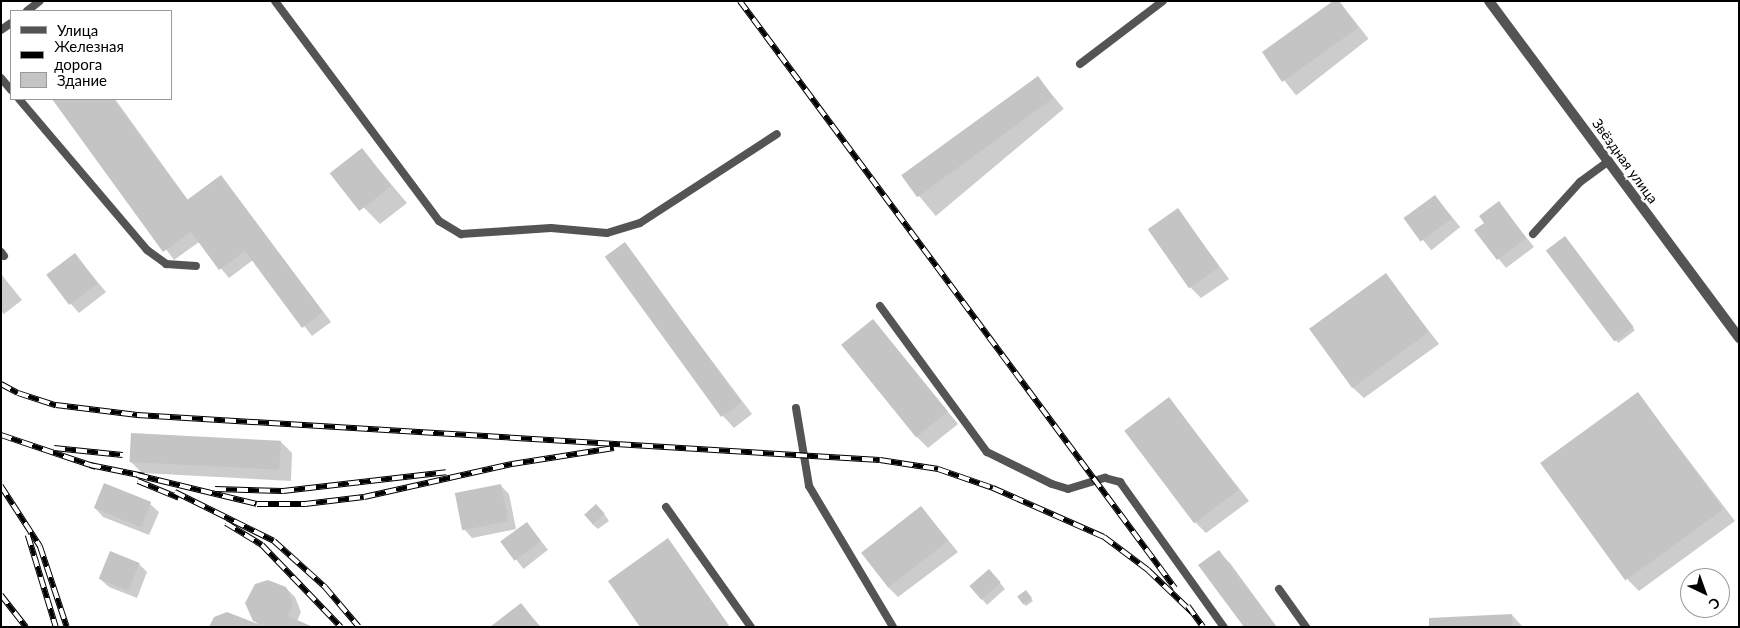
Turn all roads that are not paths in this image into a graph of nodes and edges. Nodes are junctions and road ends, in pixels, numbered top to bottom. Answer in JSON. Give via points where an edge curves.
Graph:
{"nodes":[{"id":1,"x":40,"y":1,"type":"edge"},
{"id":2,"x":275,"y":1,"type":"edge"},
{"id":3,"x":1163,"y":1,"type":"edge"},
{"id":4,"x":1490,"y":1,"type":"edge"},
{"id":5,"x":27,"y":10,"type":"edge"},
{"id":6,"x":1080,"y":64,"type":"dead end"},
{"id":7,"x":1,"y":78,"type":"edge"},
{"id":8,"x":10,"y":89,"type":"edge"},
{"id":9,"x":20,"y":100,"type":"edge"},
{"id":10,"x":777,"y":134,"type":"dead end"},
{"id":11,"x":1608,"y":162,"type":"junction"},
{"id":12,"x":1533,"y":234,"type":"dead end"},
{"id":13,"x":196,"y":266,"type":"dead end"},
{"id":14,"x":880,"y":306,"type":"dead end"},
{"id":15,"x":1739,"y":338,"type":"edge"},
{"id":16,"x":796,"y":408,"type":"dead end"},
{"id":17,"x":666,"y":507,"type":"dead end"},
{"id":18,"x":1279,"y":589,"type":"dead end"},
{"id":19,"x":751,"y":627,"type":"edge"},
{"id":20,"x":893,"y":627,"type":"edge"},
{"id":21,"x":1224,"y":627,"type":"edge"},
{"id":22,"x":1306,"y":627,"type":"edge"}],
"edges":[{"from":1,"to":5,"type":"lane"},
{"from":2,"to":10,"type":"lane","via":[[439,221],[461,234],[551,228],[607,233],[640,223]]},
{"from":3,"to":6,"type":"lane"},
{"from":4,"to":11,"type":"street","name":"Звёздная улица"},
{"from":7,"to":8,"type":"lane"},
{"from":9,"to":13,"type":"lane","via":[[147,250],[166,264]]},
{"from":11,"to":12,"type":"lane","via":[[1580,182]]},
{"from":11,"to":15,"type":"street","name":"Звёздная улица"},
{"from":14,"to":21,"type":"lane","via":[[987,452],[1068,489],[1105,478],[1120,482]]},
{"from":16,"to":20,"type":"lane","via":[[809,486]]},
{"from":17,"to":19,"type":"lane"},
{"from":18,"to":22,"type":"lane"}]}
